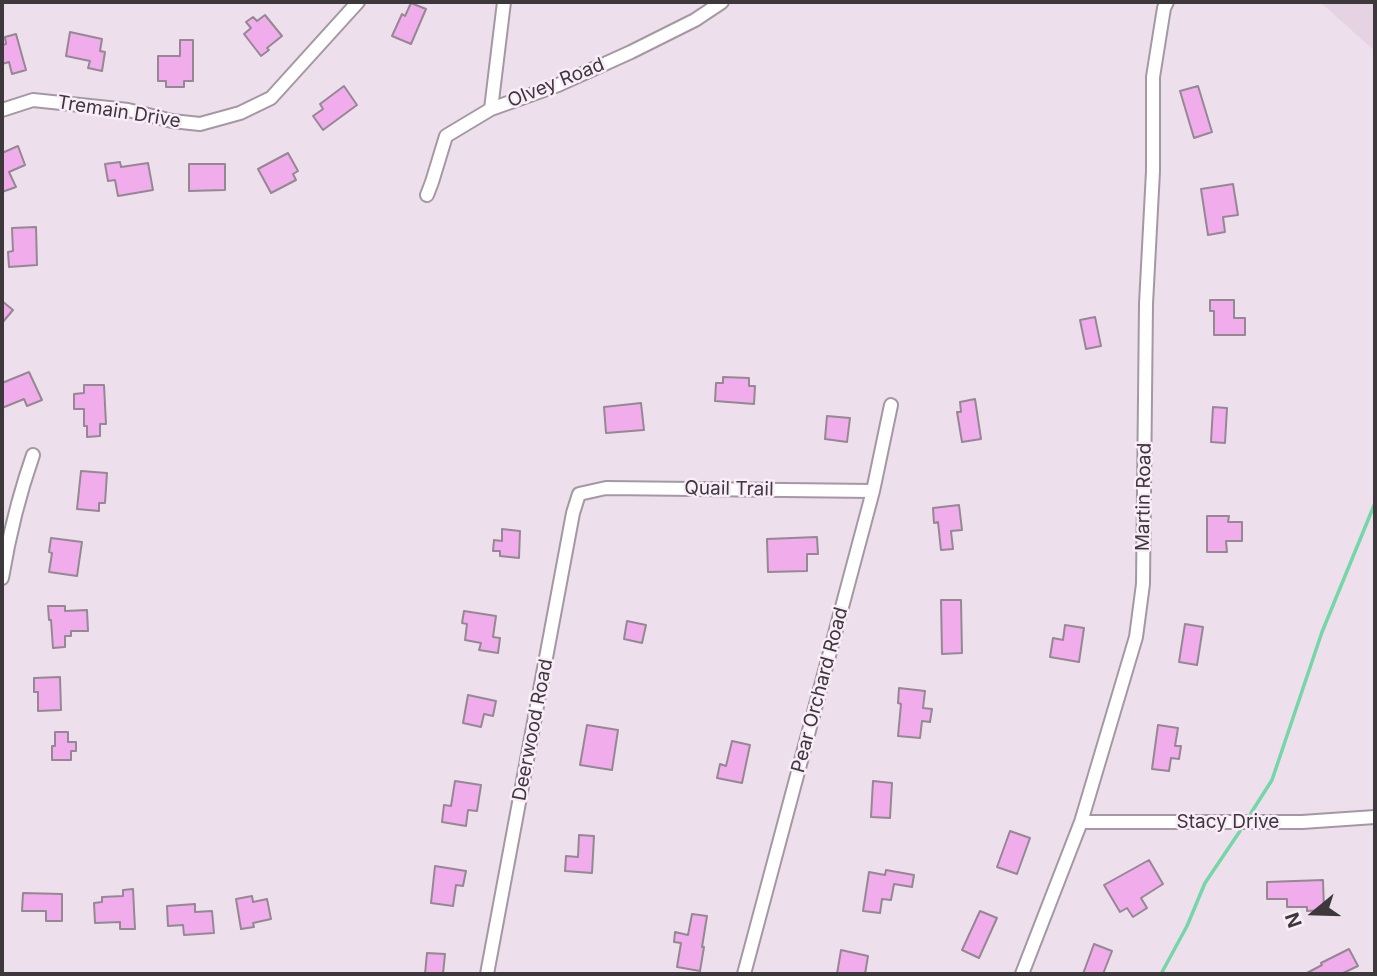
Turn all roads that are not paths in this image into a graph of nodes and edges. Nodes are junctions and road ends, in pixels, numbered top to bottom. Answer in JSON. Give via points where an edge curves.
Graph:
{"nodes":[{"id":1,"x":358,"y":2,"type":"edge"},
{"id":2,"x":504,"y":2,"type":"edge"},
{"id":3,"x":722,"y":2,"type":"edge"},
{"id":4,"x":1167,"y":2,"type":"edge"},
{"id":5,"x":491,"y":108,"type":"junction"},
{"id":6,"x":2,"y":110,"type":"edge"},
{"id":7,"x":426,"y":195,"type":"dead end"},
{"id":8,"x":891,"y":405,"type":"dead end"},
{"id":9,"x":33,"y":455,"type":"dead end"},
{"id":10,"x":873,"y":491,"type":"junction"},
{"id":11,"x":586,"y":492,"type":"joint"},
{"id":12,"x":2,"y":578,"type":"edge"},
{"id":13,"x":1375,"y":817,"type":"edge"},
{"id":14,"x":1082,"y":822,"type":"junction"},
{"id":15,"x":487,"y":974,"type":"edge"},
{"id":16,"x":744,"y":974,"type":"edge"},
{"id":17,"x":1022,"y":974,"type":"edge"}],
"edges":[{"from":1,"to":6,"type":"street","name":"Tremain Drive","via":[[271,98],[240,113],[200,124],[102,106],[33,100]]},
{"from":2,"to":5,"type":"street"},
{"from":3,"to":5,"type":"street","name":"Olvey Road","via":[[631,52],[558,85]]},
{"from":4,"to":14,"type":"street","name":"Martin Road","via":[[1153,77],[1143,584],[1136,637]]},
{"from":5,"to":7,"type":"street","name":"Olvey Road","via":[[446,136]]},
{"from":8,"to":10,"type":"street","name":"Pear Orchard Road"},
{"from":9,"to":12,"type":"street","via":[[9,533]]},
{"from":10,"to":11,"type":"street","name":"Quail Trail","via":[[606,488]]},
{"from":10,"to":16,"type":"street","name":"Pear Orchard Road"},
{"from":11,"to":15,"type":"street","name":"Deerwood Road","via":[[579,494],[573,513]]},
{"from":13,"to":14,"type":"street","name":"Stacy Drive","via":[[1302,822]]},
{"from":14,"to":17,"type":"street","name":"Martin Road"}]}
